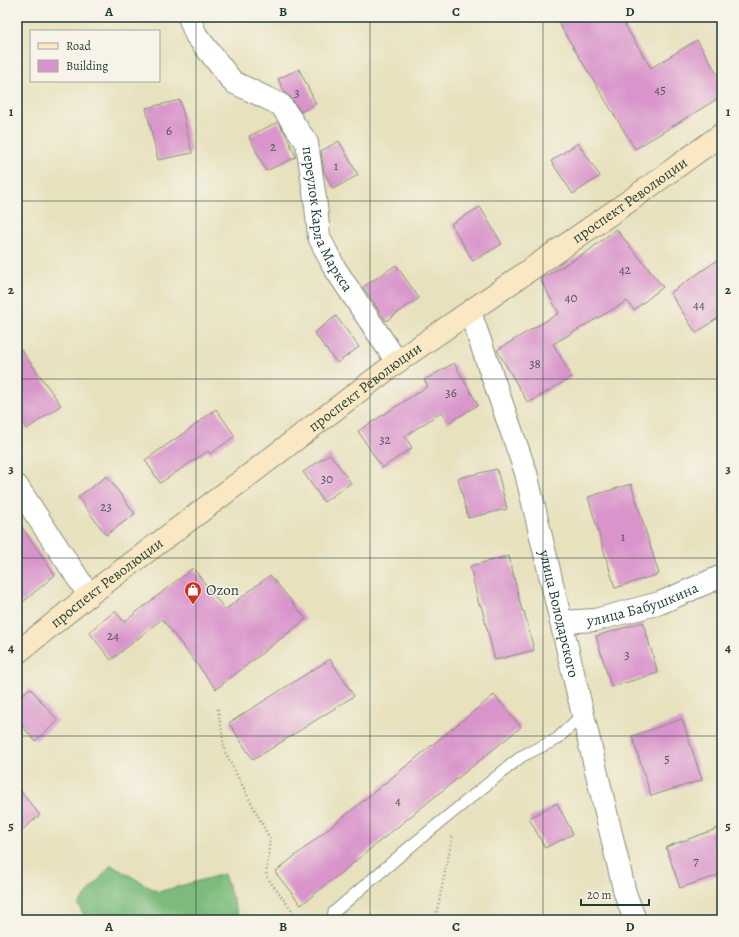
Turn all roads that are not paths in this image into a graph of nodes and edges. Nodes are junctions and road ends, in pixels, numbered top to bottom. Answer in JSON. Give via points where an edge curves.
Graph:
{"nodes":[{"id":1,"x":189,"y":17,"type":"edge"},
{"id":2,"x":722,"y":134,"type":"edge"},
{"id":3,"x":470,"y":312,"type":"junction"},
{"id":4,"x":396,"y":362,"type":"junction"},
{"id":5,"x":17,"y":486,"type":"edge"},
{"id":6,"x":722,"y":576,"type":"edge"},
{"id":7,"x":89,"y":596,"type":"junction"},
{"id":8,"x":561,"y":622,"type":"junction"},
{"id":9,"x":17,"y":653,"type":"edge"},
{"id":10,"x":583,"y":714,"type":"junction"},
{"id":11,"x":332,"y":920,"type":"edge"},
{"id":12,"x":635,"y":920,"type":"edge"}],
"edges":[{"from":1,"to":4,"type":"street","name":"переулок Карла Маркса","via":[[196,35],[233,82],[281,105],[307,143],[319,238],[334,268]]},
{"from":2,"to":3,"type":"street","name":"проспект Революции"},
{"from":3,"to":4,"type":"street","name":"проспект Революции"},
{"from":3,"to":8,"type":"street","name":"улица Володарского","via":[[526,473]]},
{"from":4,"to":7,"type":"street","name":"проспект Революции"},
{"from":5,"to":7,"type":"street"},
{"from":6,"to":8,"type":"street","name":"улица Бабушкина","via":[[660,604],[595,620]]},
{"from":7,"to":9,"type":"street","name":"проспект Революции"},
{"from":8,"to":10,"type":"street","name":"улица Володарского"},
{"from":10,"to":11,"type":"lane","via":[[557,739],[522,756],[334,912]]},
{"from":10,"to":12,"type":"street","name":"улица Володарского","via":[[625,893]]}]}
